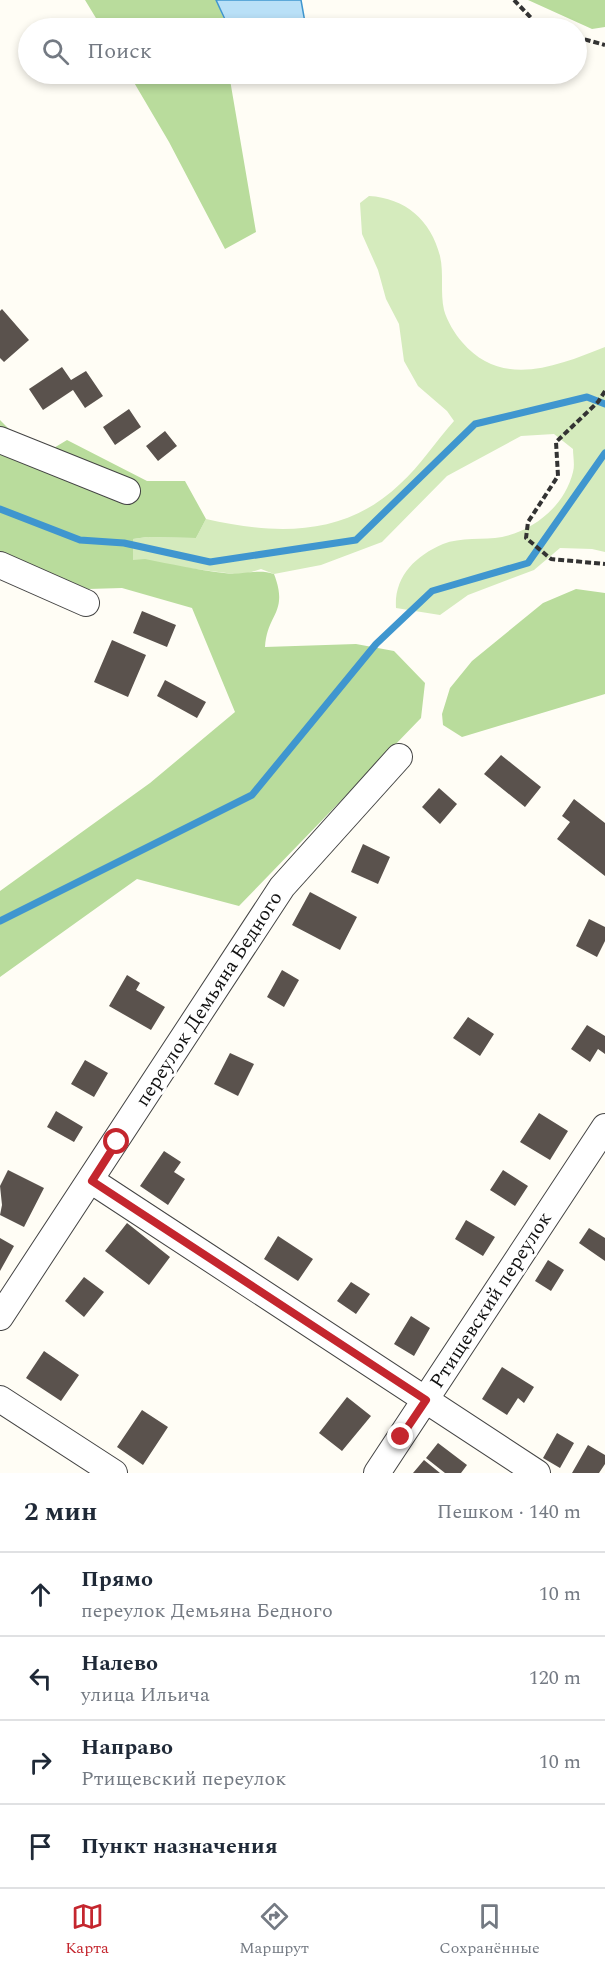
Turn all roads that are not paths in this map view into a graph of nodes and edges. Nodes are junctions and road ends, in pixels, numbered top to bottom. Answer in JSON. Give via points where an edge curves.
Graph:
{"nodes":[{"id":1,"x":0,"y":440,"type":"edge"},
{"id":2,"x":127,"y":491,"type":"dead end"},
{"id":3,"x":0,"y":566,"type":"edge"},
{"id":4,"x":86,"y":603,"type":"dead end"},
{"id":5,"x":399,"y":758,"type":"dead end"},
{"id":6,"x":605,"y":1127,"type":"edge"},
{"id":7,"x":92,"y":1181,"type":"junction"},
{"id":8,"x":0,"y":1317,"type":"edge"},
{"id":9,"x":0,"y":1399,"type":"edge"},
{"id":10,"x":426,"y":1400,"type":"junction"},
{"id":11,"x":114,"y":1473,"type":"edge"},
{"id":12,"x":377,"y":1473,"type":"edge"},
{"id":13,"x":537,"y":1473,"type":"edge"}],
"edges":[{"from":1,"to":2,"type":"street"},
{"from":3,"to":4,"type":"street"},
{"from":5,"to":7,"type":"street","name":"переулок Демьяна Бедного","via":[[282,887]]},
{"from":6,"to":10,"type":"street","name":"Ртищевский переулок"},
{"from":7,"to":8,"type":"street","name":"переулок Демьяна Бедного"},
{"from":7,"to":10,"type":"street"},
{"from":9,"to":11,"type":"street"},
{"from":10,"to":12,"type":"street","name":"Ртищевский переулок"},
{"from":10,"to":13,"type":"street"}]}
